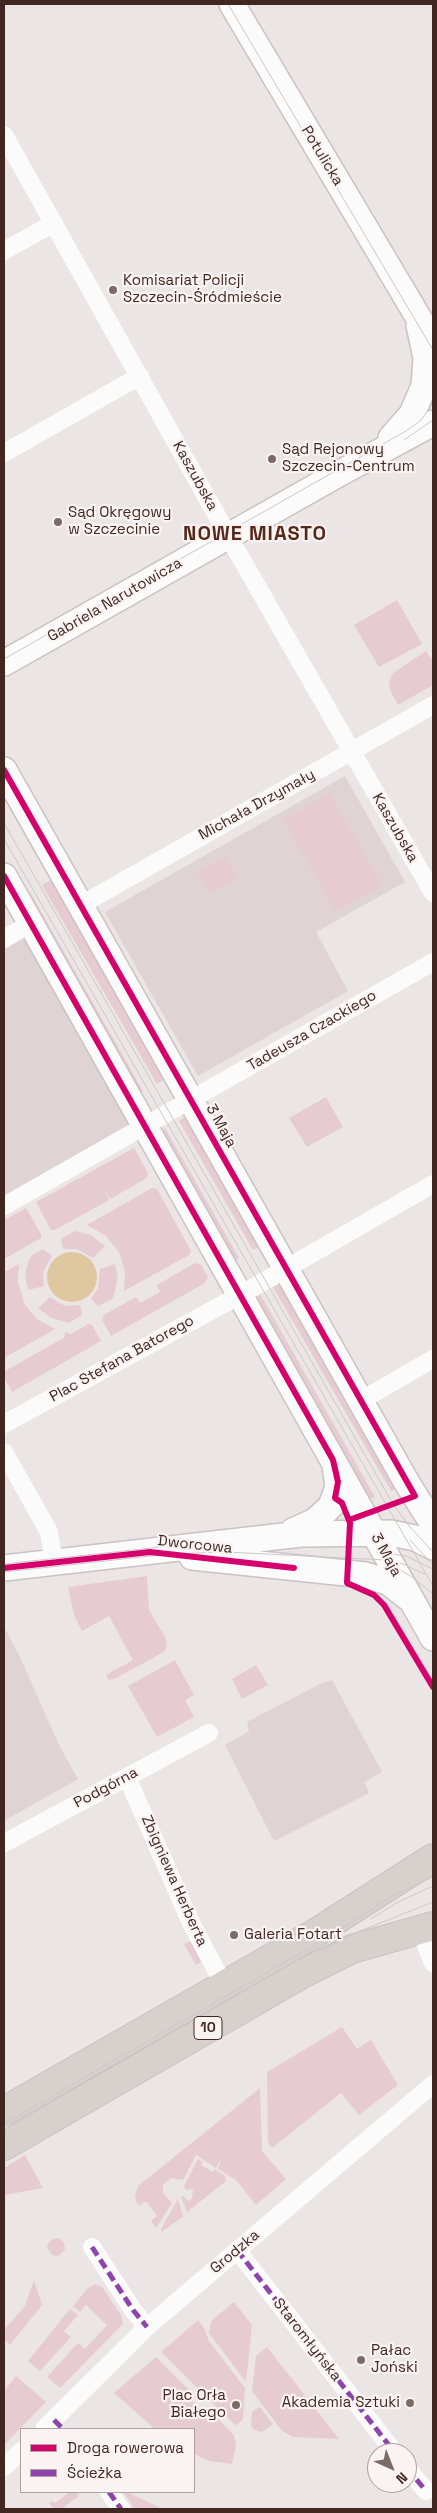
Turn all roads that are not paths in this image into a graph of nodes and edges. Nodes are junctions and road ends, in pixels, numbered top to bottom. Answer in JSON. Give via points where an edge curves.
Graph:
{"nodes":[{"id":1,"x":232,"y":4,"type":"edge"},
{"id":2,"x":4,"y":135,"type":"edge"},
{"id":3,"x":54,"y":223,"type":"junction"},
{"id":4,"x":4,"y":251,"type":"edge"},
{"id":5,"x":413,"y":308,"type":"junction"},
{"id":6,"x":431,"y":338,"type":"edge"},
{"id":7,"x":140,"y":376,"type":"junction"},
{"id":8,"x":433,"y":415,"type":"edge"},
{"id":9,"x":433,"y":423,"type":"edge"},
{"id":10,"x":409,"y":434,"type":"junction"},
{"id":11,"x":4,"y":453,"type":"edge"},
{"id":12,"x":367,"y":458,"type":"junction"},
{"id":13,"x":228,"y":536,"type":"junction"},
{"id":14,"x":4,"y":663,"type":"edge"},
{"id":15,"x":433,"y":706,"type":"edge"},
{"id":16,"x":352,"y":751,"type":"junction"},
{"id":17,"x":4,"y":770,"type":"edge"},
{"id":18,"x":4,"y":876,"type":"edge"},
{"id":19,"x":433,"y":893,"type":"edge"},
{"id":20,"x":81,"y":905,"type":"junction"},
{"id":21,"x":31,"y":923,"type":"junction"},
{"id":22,"x":4,"y":939,"type":"edge"},
{"id":23,"x":433,"y":962,"type":"edge"},
{"id":24,"x":191,"y":1100,"type":"junction"},
{"id":25,"x":146,"y":1126,"type":"junction"},
{"id":26,"x":433,"y":1184,"type":"edge"},
{"id":27,"x":4,"y":1206,"type":"edge"},
{"id":28,"x":286,"y":1267,"type":"junction"},
{"id":29,"x":240,"y":1294,"type":"junction"},
{"id":30,"x":433,"y":1359,"type":"edge"},
{"id":31,"x":362,"y":1400,"type":"junction"},
{"id":32,"x":4,"y":1424,"type":"edge"},
{"id":33,"x":4,"y":1452,"type":"edge"},
{"id":34,"x":333,"y":1460,"type":"junction"},
{"id":35,"x":433,"y":1524,"type":"edge"},
{"id":36,"x":374,"y":1532,"type":"junction"},
{"id":37,"x":281,"y":1535,"type":"junction"},
{"id":38,"x":433,"y":1547,"type":"edge"},
{"id":39,"x":150,"y":1552,"type":"junction"},
{"id":40,"x":54,"y":1563,"type":"junction"},
{"id":41,"x":4,"y":1568,"type":"edge"},
{"id":42,"x":415,"y":1606,"type":"junction"},
{"id":43,"x":433,"y":1638,"type":"edge"},
{"id":44,"x":208,"y":1733,"type":"dead end"},
{"id":45,"x":126,"y":1777,"type":"junction"},
{"id":46,"x":4,"y":1843,"type":"edge"},
{"id":47,"x":433,"y":1858,"type":"edge"},
{"id":48,"x":427,"y":1928,"type":"edge"},
{"id":49,"x":433,"y":1963,"type":"edge"},
{"id":50,"x":224,"y":1985,"type":"junction"},
{"id":51,"x":433,"y":2084,"type":"edge"},
{"id":52,"x":4,"y":2111,"type":"edge"},
{"id":53,"x":4,"y":2146,"type":"edge"},
{"id":54,"x":92,"y":2247,"type":"dead end"},
{"id":55,"x":237,"y":2250,"type":"junction"},
{"id":56,"x":147,"y":2327,"type":"junction"},
{"id":57,"x":54,"y":2426,"type":"edge"},
{"id":58,"x":388,"y":2443,"type":"edge"},
{"id":59,"x":20,"y":2452,"type":"edge"},
{"id":60,"x":4,"y":2466,"type":"edge"},
{"id":61,"x":417,"y":2481,"type":"edge"},
{"id":62,"x":426,"y":2492,"type":"dead end"},
{"id":63,"x":110,"y":2493,"type":"edge"},
{"id":64,"x":122,"y":2509,"type":"edge"}],
"edges":[{"from":1,"to":5,"type":"street","name":"Potulicka"},
{"from":2,"to":3,"type":"street","name":"Kaszubska"},
{"from":3,"to":4,"type":"street"},
{"from":3,"to":7,"type":"street","name":"Kaszubska"},
{"from":5,"to":6,"type":"street","name":"Potulicka"},
{"from":5,"to":12,"type":"street","name":"Potulicka","via":[[426,358],[420,398],[397,432]]},
{"from":7,"to":11,"type":"street"},
{"from":7,"to":13,"type":"street","name":"Kaszubska"},
{"from":8,"to":10,"type":"street","name":"Gabriela Narutowicza"},
{"from":9,"to":10,"type":"street","name":"Gabriela Narutowicza"},
{"from":10,"to":12,"type":"street","name":"Gabriela Narutowicza"},
{"from":12,"to":13,"type":"street","name":"Gabriela Narutowicza"},
{"from":13,"to":14,"type":"street","name":"Gabriela Narutowicza"},
{"from":13,"to":16,"type":"street","name":"Kaszubska"},
{"from":15,"to":16,"type":"street","name":"Michała Drzymały"},
{"from":16,"to":19,"type":"street","name":"Kaszubska"},
{"from":16,"to":20,"type":"street","name":"Michała Drzymały"},
{"from":17,"to":20,"type":"street","name":"3 Maja"},
{"from":18,"to":21,"type":"street","name":"3 Maja"},
{"from":20,"to":24,"type":"street","name":"3 Maja"},
{"from":21,"to":22,"type":"street"},
{"from":21,"to":25,"type":"street","name":"3 Maja"},
{"from":23,"to":24,"type":"street","name":"Tadeusza Czackiego"},
{"from":24,"to":25,"type":"street","name":"3 Maja"},
{"from":24,"to":28,"type":"street","name":"3 Maja"},
{"from":25,"to":27,"type":"street"},
{"from":25,"to":29,"type":"street","name":"3 Maja"},
{"from":26,"to":28,"type":"street"},
{"from":28,"to":29,"type":"street"},
{"from":28,"to":31,"type":"street","name":"3 Maja"},
{"from":29,"to":32,"type":"street","name":"Plac Stefana Batorego"},
{"from":29,"to":34,"type":"street","name":"3 Maja"},
{"from":30,"to":31,"type":"street"},
{"from":31,"to":35,"type":"street","name":"3 Maja"},
{"from":33,"to":40,"type":"street","via":[[50,1532]]},
{"from":34,"to":36,"type":"street","name":"3 Maja"},
{"from":34,"to":37,"type":"street","via":[[338,1487],[328,1510],[309,1524]]},
{"from":36,"to":37,"type":"street","name":"Dworcowa"},
{"from":36,"to":38,"type":"street","name":"Dworcowa","via":[[410,1536]]},
{"from":36,"to":42,"type":"street","name":"3 Maja"},
{"from":37,"to":39,"type":"street","name":"Dworcowa"},
{"from":39,"to":40,"type":"street","name":"Dworcowa"},
{"from":39,"to":42,"type":"street","name":"Dworcowa","via":[[369,1576],[392,1584]]},
{"from":40,"to":41,"type":"street","name":"Dworcowa"},
{"from":42,"to":43,"type":"street","name":"3 Maja"},
{"from":44,"to":45,"type":"street","name":"Podgórna"},
{"from":45,"to":46,"type":"street","name":"Podgórna"},
{"from":45,"to":50,"type":"street","name":"Zbigniewa Herberta","via":[[191,1923]]},
{"from":47,"to":50,"type":"main road","number":"10","via":[[317,1932]]},
{"from":48,"to":49,"type":"street"},
{"from":48,"to":53,"type":"main road","number":"10","via":[[352,1949],[304,1973]]},
{"from":50,"to":52,"type":"main road","number":"10"},
{"from":51,"to":55,"type":"street","name":"Grodzka"},
{"from":54,"to":56,"type":"street","via":[[132,2310]]},
{"from":55,"to":56,"type":"street","name":"Grodzka"},
{"from":55,"to":58,"type":"street","name":"Staromłyńska"},
{"from":56,"to":57,"type":"street","name":"Grodzka"},
{"from":59,"to":60,"type":"street"},
{"from":61,"to":62,"type":"street"},
{"from":63,"to":64,"type":"street"}]}
